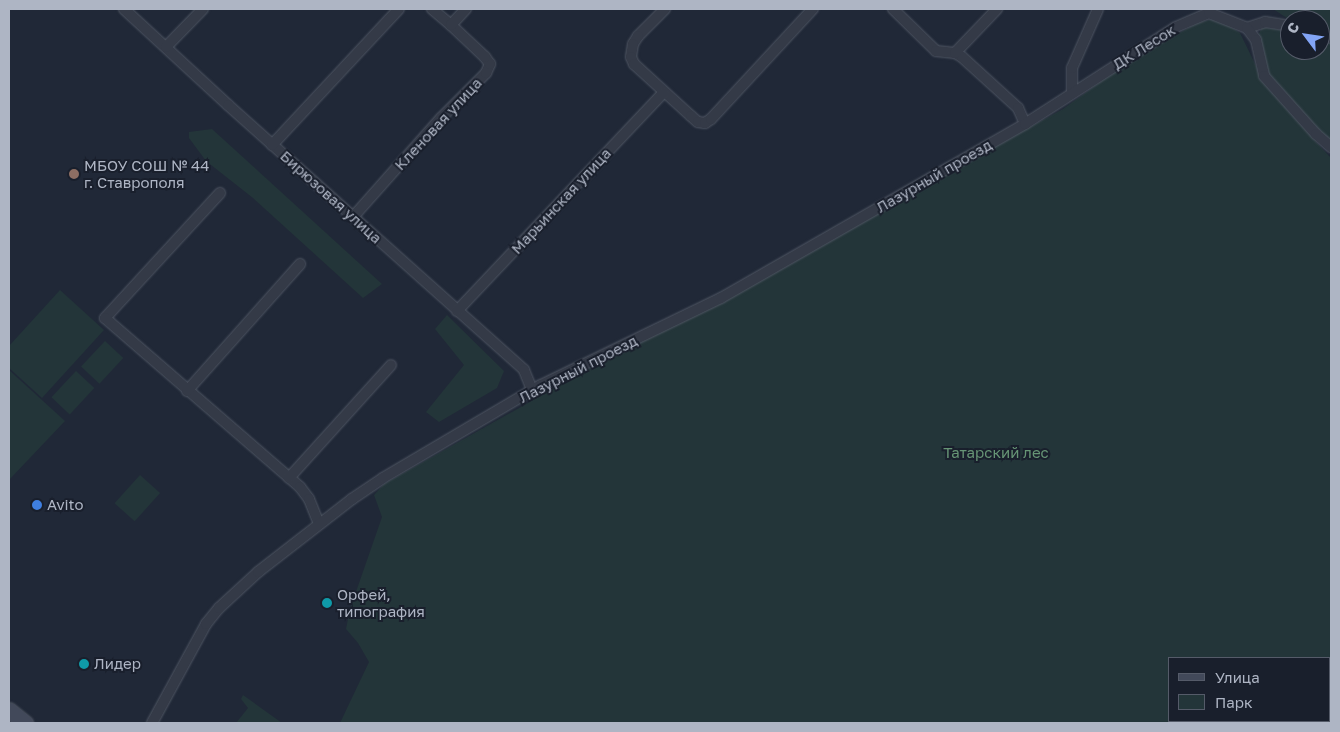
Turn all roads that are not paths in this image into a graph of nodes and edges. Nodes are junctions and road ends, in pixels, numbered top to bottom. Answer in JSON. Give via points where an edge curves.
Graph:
{"nodes":[{"id":1,"x":124,"y":9,"type":"edge"},
{"id":2,"x":203,"y":9,"type":"edge"},
{"id":3,"x":399,"y":9,"type":"edge"},
{"id":4,"x":432,"y":9,"type":"edge"},
{"id":5,"x":466,"y":9,"type":"edge"},
{"id":6,"x":665,"y":9,"type":"edge"},
{"id":7,"x":814,"y":9,"type":"edge"},
{"id":8,"x":893,"y":9,"type":"edge"},
{"id":9,"x":997,"y":9,"type":"edge"},
{"id":10,"x":1098,"y":9,"type":"edge"},
{"id":11,"x":1280,"y":24,"type":"edge"},
{"id":12,"x":451,"y":25,"type":"junction"},
{"id":13,"x":1247,"y":28,"type":"junction"},
{"id":14,"x":166,"y":47,"type":"junction"},
{"id":15,"x":955,"y":53,"type":"junction"},
{"id":16,"x":664,"y":92,"type":"junction"},
{"id":17,"x":1072,"y":92,"type":"junction"},
{"id":18,"x":1025,"y":124,"type":"junction"},
{"id":19,"x":272,"y":145,"type":"junction"},
{"id":20,"x":1331,"y":147,"type":"edge"},
{"id":21,"x":220,"y":193,"type":"dead end"},
{"id":22,"x":353,"y":217,"type":"junction"},
{"id":23,"x":300,"y":264,"type":"dead end"},
{"id":24,"x":457,"y":310,"type":"junction"},
{"id":25,"x":391,"y":365,"type":"dead end"},
{"id":26,"x":532,"y":390,"type":"junction"},
{"id":27,"x":187,"y":391,"type":"junction"},
{"id":28,"x":289,"y":478,"type":"junction"},
{"id":29,"x":319,"y":524,"type":"junction"},
{"id":30,"x":9,"y":710,"type":"edge"},
{"id":31,"x":25,"y":723,"type":"edge"},
{"id":32,"x":152,"y":723,"type":"edge"}],
"edges":[{"from":1,"to":14,"type":"street","name":"Бирюзовая улица"},
{"from":2,"to":14,"type":"street"},
{"from":3,"to":19,"type":"street"},
{"from":4,"to":12,"type":"street"},
{"from":5,"to":12,"type":"street"},
{"from":6,"to":16,"type":"street","via":[[638,36],[631,51],[634,64]]},
{"from":7,"to":16,"type":"street","via":[[705,123],[698,122]]},
{"from":8,"to":15,"type":"street","via":[[936,52]]},
{"from":9,"to":15,"type":"street"},
{"from":10,"to":17,"type":"street","via":[[1072,68]]},
{"from":11,"to":13,"type":"street","via":[[1265,22]]},
{"from":12,"to":22,"type":"street","name":"Кленовая улица","via":[[490,64],[486,73],[441,118]]},
{"from":13,"to":17,"type":"street","name":"ДК Лесок","via":[[1208,13],[1176,27]]},
{"from":13,"to":20,"type":"street","via":[[1256,40],[1264,76]]},
{"from":14,"to":19,"type":"street","name":"Бирюзовая улица"},
{"from":15,"to":18,"type":"street","via":[[1018,108]]},
{"from":16,"to":24,"type":"street","name":"Марьинская улица"},
{"from":17,"to":18,"type":"street","name":"Лазурный проезд"},
{"from":18,"to":26,"type":"street","name":"Лазурный проезд","via":[[721,298]]},
{"from":19,"to":22,"type":"street","name":"Бирюзовая улица"},
{"from":21,"to":27,"type":"street","via":[[105,318]]},
{"from":22,"to":24,"type":"street","name":"Бирюзовая улица"},
{"from":23,"to":27,"type":"street"},
{"from":24,"to":26,"type":"street","name":"Бирюзовая улица","via":[[524,370]]},
{"from":25,"to":28,"type":"street"},
{"from":26,"to":29,"type":"street","name":"Лазурный проезд","via":[[383,478]]},
{"from":27,"to":28,"type":"street"},
{"from":28,"to":29,"type":"street","via":[[309,499]]},
{"from":29,"to":32,"type":"street","name":"Лазурный проезд","via":[[236,590],[219,608],[206,624]]},
{"from":30,"to":31,"type":"main road"}]}
